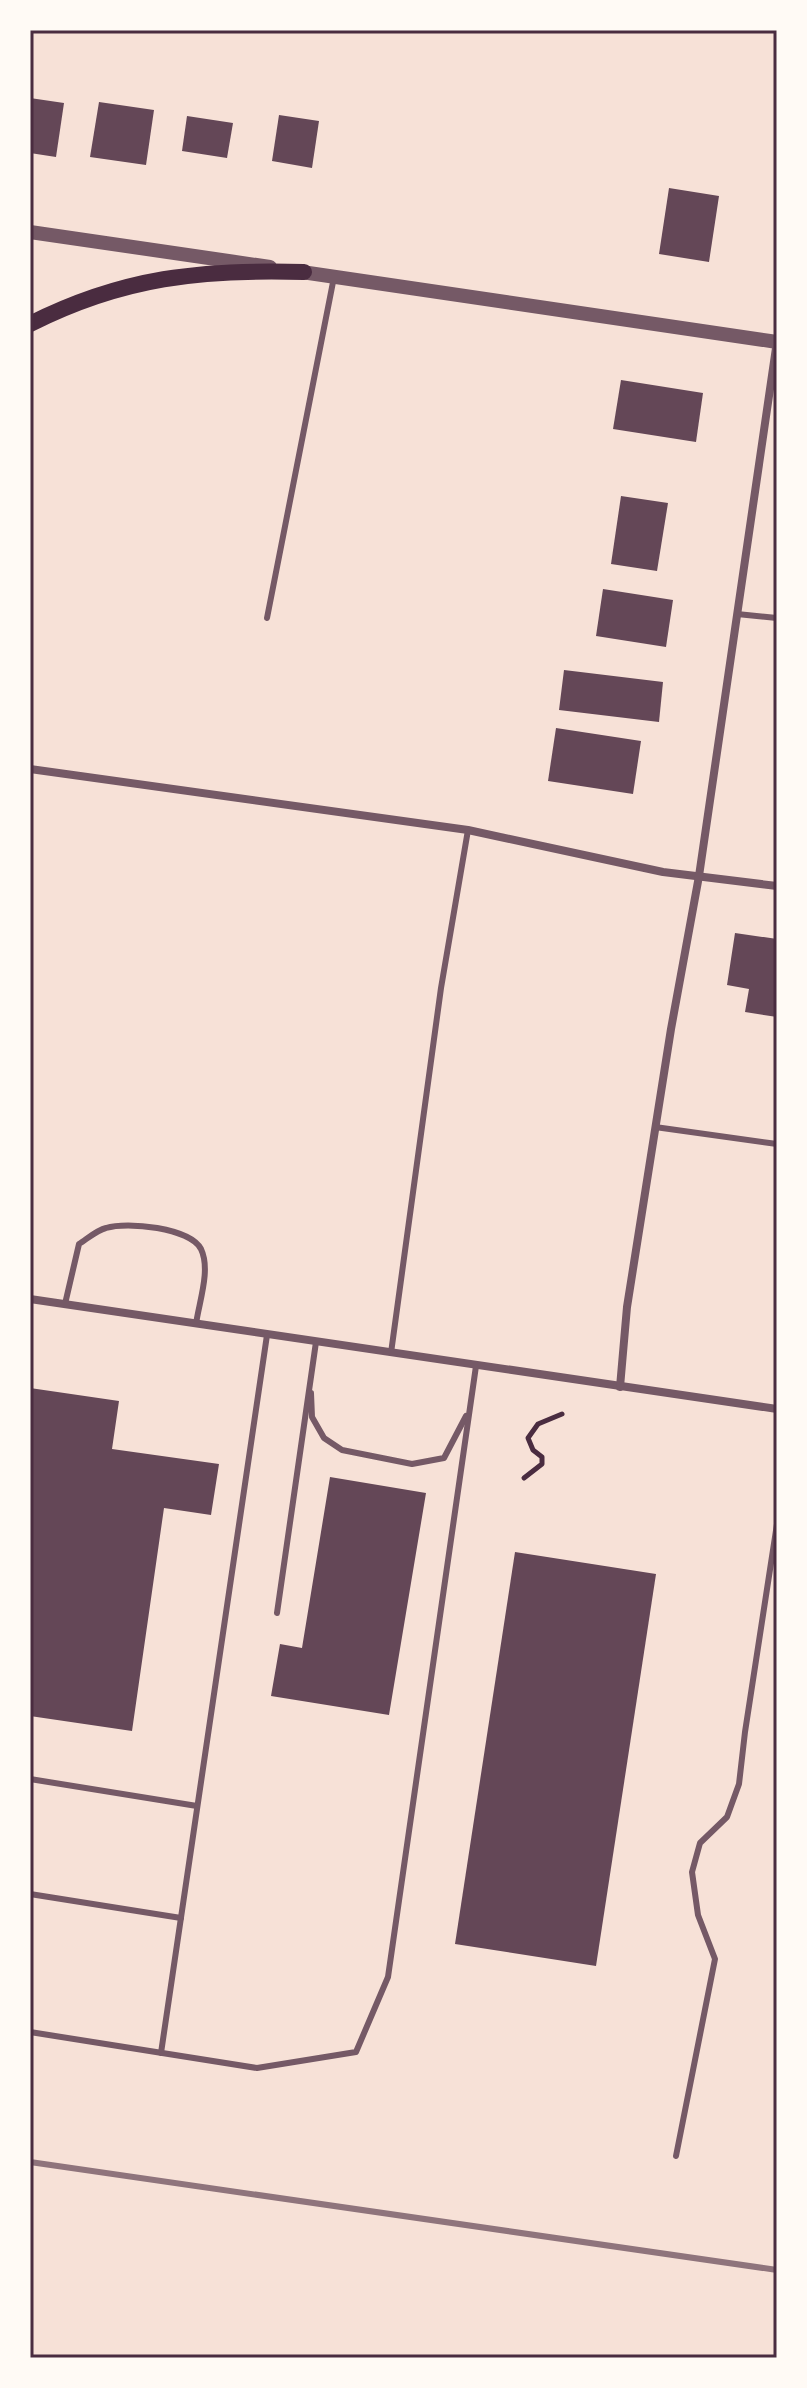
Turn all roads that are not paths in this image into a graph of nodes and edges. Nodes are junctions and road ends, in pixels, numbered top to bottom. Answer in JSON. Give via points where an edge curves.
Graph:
{"nodes":[{"id":1,"x":30,"y":232,"type":"edge"},
{"id":2,"x":304,"y":272,"type":"junction"},
{"id":3,"x":334,"y":277,"type":"junction"},
{"id":4,"x":30,"y":324,"type":"edge"},
{"id":5,"x":777,"y":341,"type":"edge"},
{"id":6,"x":737,"y":614,"type":"junction"},
{"id":7,"x":267,"y":618,"type":"dead end"},
{"id":8,"x":777,"y":618,"type":"edge"},
{"id":9,"x":30,"y":769,"type":"edge"},
{"id":10,"x":468,"y":830,"type":"junction"},
{"id":11,"x":699,"y":876,"type":"junction"},
{"id":12,"x":777,"y":886,"type":"edge"},
{"id":13,"x":655,"y":1127,"type":"junction"},
{"id":14,"x":777,"y":1144,"type":"edge"},
{"id":15,"x":30,"y":1299,"type":"edge"},
{"id":16,"x":65,"y":1304,"type":"junction"},
{"id":17,"x":196,"y":1324,"type":"junction"},
{"id":18,"x":267,"y":1335,"type":"junction"},
{"id":19,"x":316,"y":1342,"type":"junction"},
{"id":20,"x":391,"y":1353,"type":"junction"},
{"id":21,"x":476,"y":1366,"type":"junction"},
{"id":22,"x":311,"y":1377,"type":"junction"},
{"id":23,"x":620,"y":1387,"type":"junction"},
{"id":24,"x":471,"y":1401,"type":"junction"},
{"id":25,"x":777,"y":1409,"type":"edge"},
{"id":26,"x":777,"y":1524,"type":"edge"},
{"id":27,"x":277,"y":1613,"type":"dead end"},
{"id":28,"x":30,"y":1779,"type":"edge"},
{"id":29,"x":197,"y":1806,"type":"junction"},
{"id":30,"x":30,"y":1894,"type":"edge"},
{"id":31,"x":181,"y":1918,"type":"junction"},
{"id":32,"x":30,"y":2032,"type":"edge"},
{"id":33,"x":161,"y":2053,"type":"junction"},
{"id":34,"x":676,"y":2156,"type":"dead end"}],
"edges":[{"from":1,"to":2,"type":"street"},
{"from":2,"to":3,"type":"street"},
{"from":2,"to":4,"type":"main road","via":[[171,277],[125,286]]},
{"from":3,"to":5,"type":"street"},
{"from":3,"to":7,"type":"lane"},
{"from":5,"to":6,"type":"street"},
{"from":6,"to":8,"type":"lane"},
{"from":6,"to":11,"type":"street"},
{"from":9,"to":10,"type":"street"},
{"from":10,"to":11,"type":"street"},
{"from":10,"to":20,"type":"lane"},
{"from":11,"to":12,"type":"street"},
{"from":11,"to":13,"type":"street"},
{"from":13,"to":14,"type":"lane"},
{"from":13,"to":23,"type":"street"},
{"from":15,"to":16,"type":"street"},
{"from":16,"to":17,"type":"street"},
{"from":16,"to":17,"type":"lane","via":[[79,1244],[105,1228],[127,1225],[179,1232],[200,1246],[206,1265]]},
{"from":17,"to":18,"type":"street"},
{"from":18,"to":19,"type":"street"},
{"from":18,"to":29,"type":"lane"},
{"from":19,"to":20,"type":"street"},
{"from":19,"to":22,"type":"lane"},
{"from":20,"to":21,"type":"street"},
{"from":21,"to":23,"type":"street"},
{"from":21,"to":24,"type":"lane"},
{"from":22,"to":24,"type":"lane","via":[[312,1417],[324,1438],[342,1450],[412,1464],[444,1458]]},
{"from":22,"to":27,"type":"lane"},
{"from":23,"to":25,"type":"street"},
{"from":24,"to":33,"type":"lane","via":[[388,1977],[356,2052],[257,2068]]},
{"from":26,"to":34,"type":"lane","via":[[739,1784],[727,1817],[700,1843],[692,1872],[698,1915],[715,1959]]},
{"from":28,"to":29,"type":"lane"},
{"from":29,"to":31,"type":"lane"},
{"from":30,"to":31,"type":"lane"},
{"from":31,"to":33,"type":"lane"},
{"from":32,"to":33,"type":"lane"}]}
